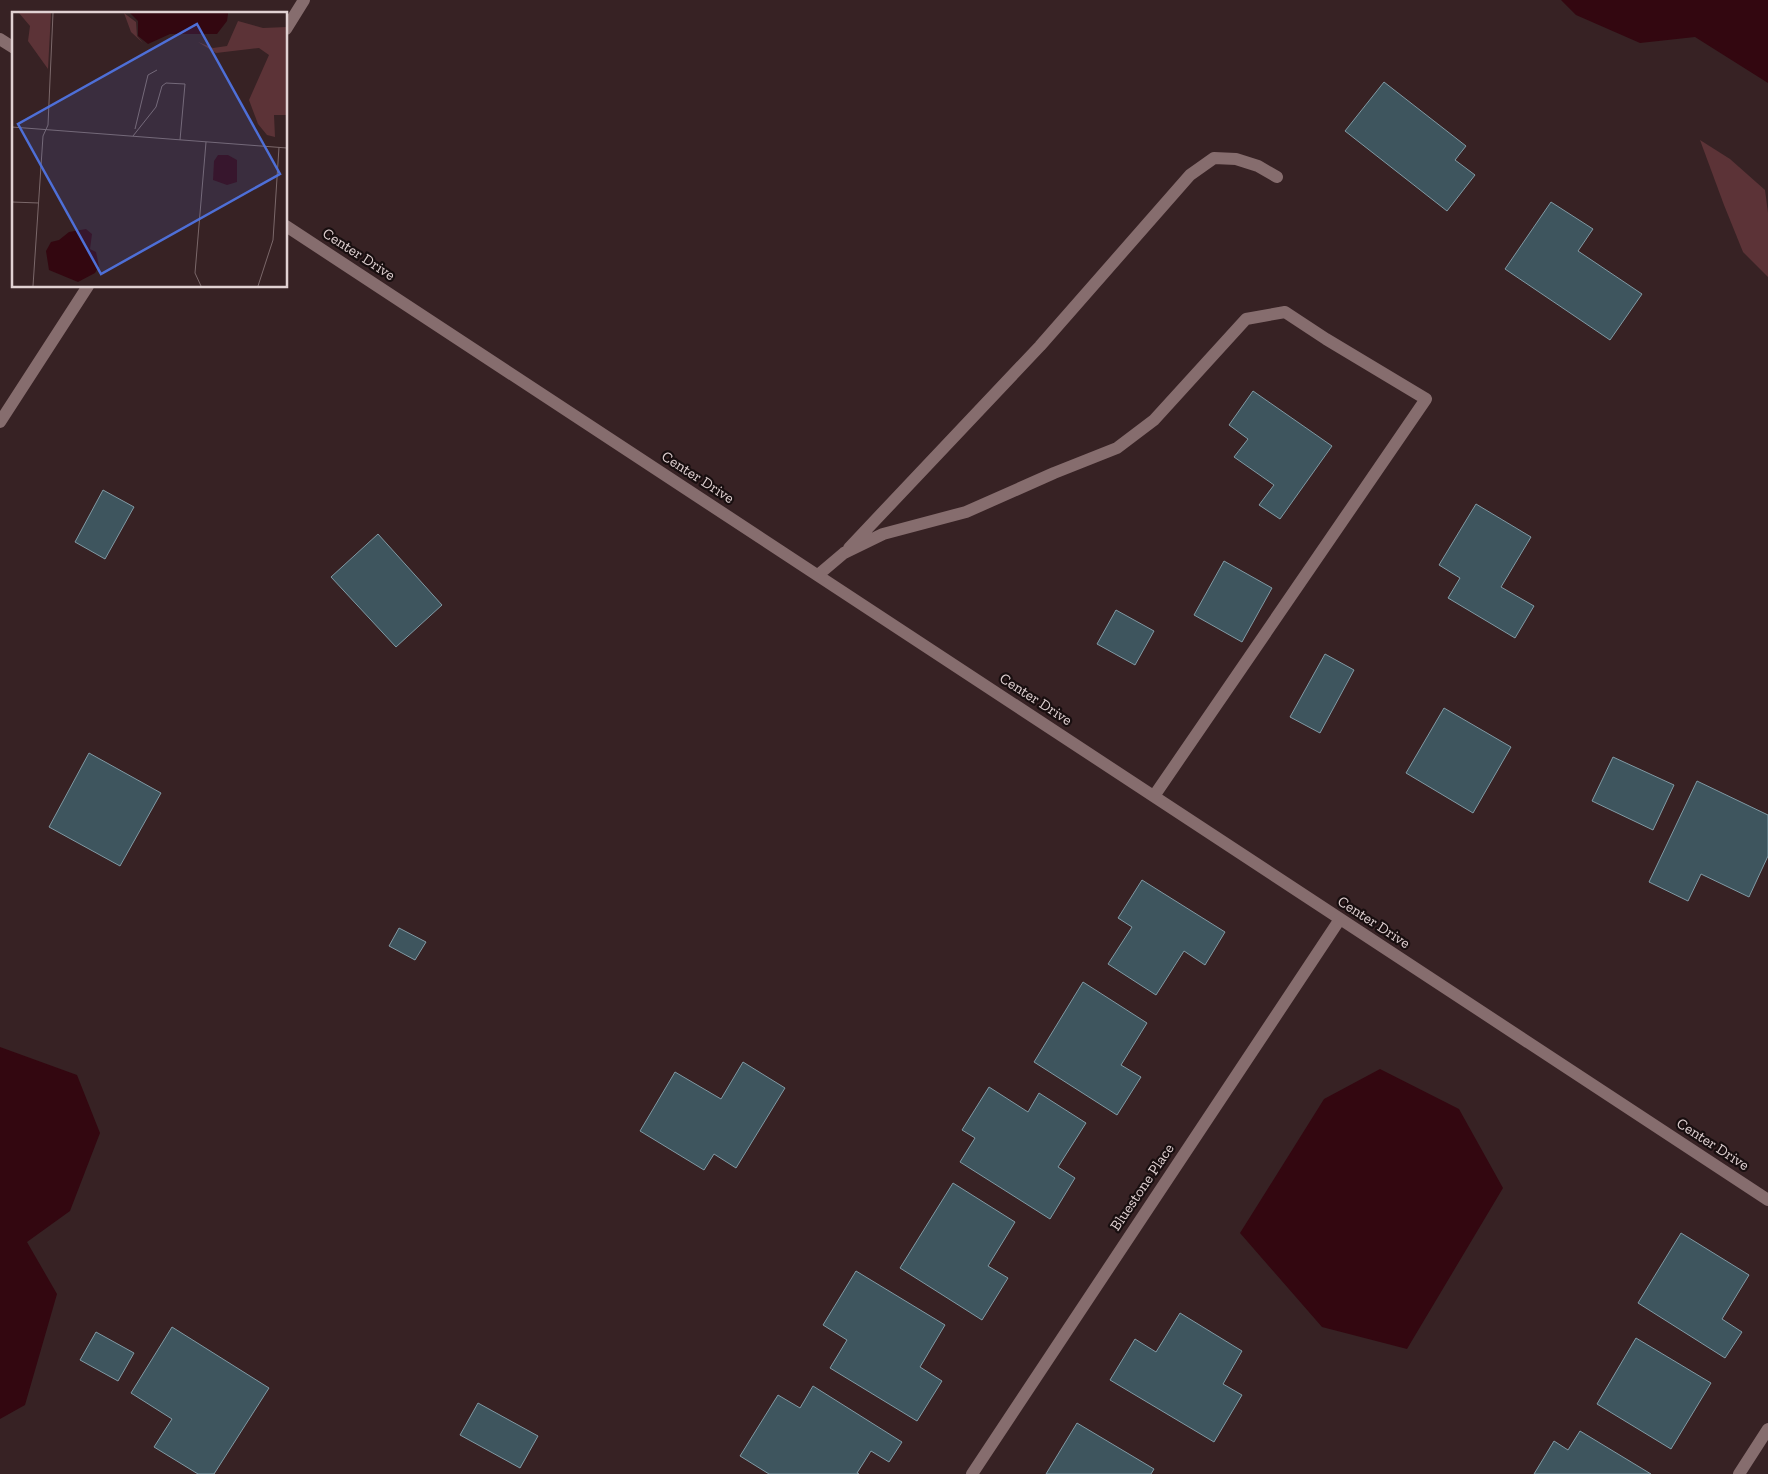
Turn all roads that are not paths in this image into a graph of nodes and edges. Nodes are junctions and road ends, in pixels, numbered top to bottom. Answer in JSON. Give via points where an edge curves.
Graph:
{"nodes":[{"id":1,"x":304,"y":0,"type":"edge"},
{"id":2,"x":288,"y":26,"type":"edge"},
{"id":3,"x":0,"y":39,"type":"edge"},
{"id":4,"x":12,"y":47,"type":"edge"},
{"id":5,"x":1277,"y":177,"type":"dead end"},
{"id":6,"x":288,"y":227,"type":"edge"},
{"id":7,"x":87,"y":288,"type":"edge"},
{"id":8,"x":0,"y":422,"type":"edge"},
{"id":9,"x":844,"y":553,"type":"junction"},
{"id":10,"x":818,"y":575,"type":"junction"},
{"id":11,"x":1154,"y":796,"type":"junction"},
{"id":12,"x":1340,"y":919,"type":"junction"},
{"id":13,"x":1768,"y":1200,"type":"edge"},
{"id":14,"x":1768,"y":1429,"type":"edge"},
{"id":15,"x":972,"y":1474,"type":"edge"},
{"id":16,"x":1739,"y":1474,"type":"edge"}],
"edges":[{"from":1,"to":2,"type":"street"},
{"from":3,"to":4,"type":"street"},
{"from":5,"to":9,"type":"street","via":[[1243,161],[1214,158],[1190,175],[1040,346]]},
{"from":6,"to":10,"type":"street","name":"Center Drive"},
{"from":7,"to":8,"type":"street"},
{"from":9,"to":10,"type":"street"},
{"from":9,"to":11,"type":"street","via":[[883,534],[966,512],[1117,448],[1154,420],[1246,319],[1286,312],[1426,398]]},
{"from":10,"to":11,"type":"street","name":"Center Drive"},
{"from":11,"to":12,"type":"street","name":"Center Drive"},
{"from":12,"to":13,"type":"street","name":"Center Drive"},
{"from":12,"to":15,"type":"street","name":"Bluestone Place"},
{"from":14,"to":16,"type":"street"}]}
